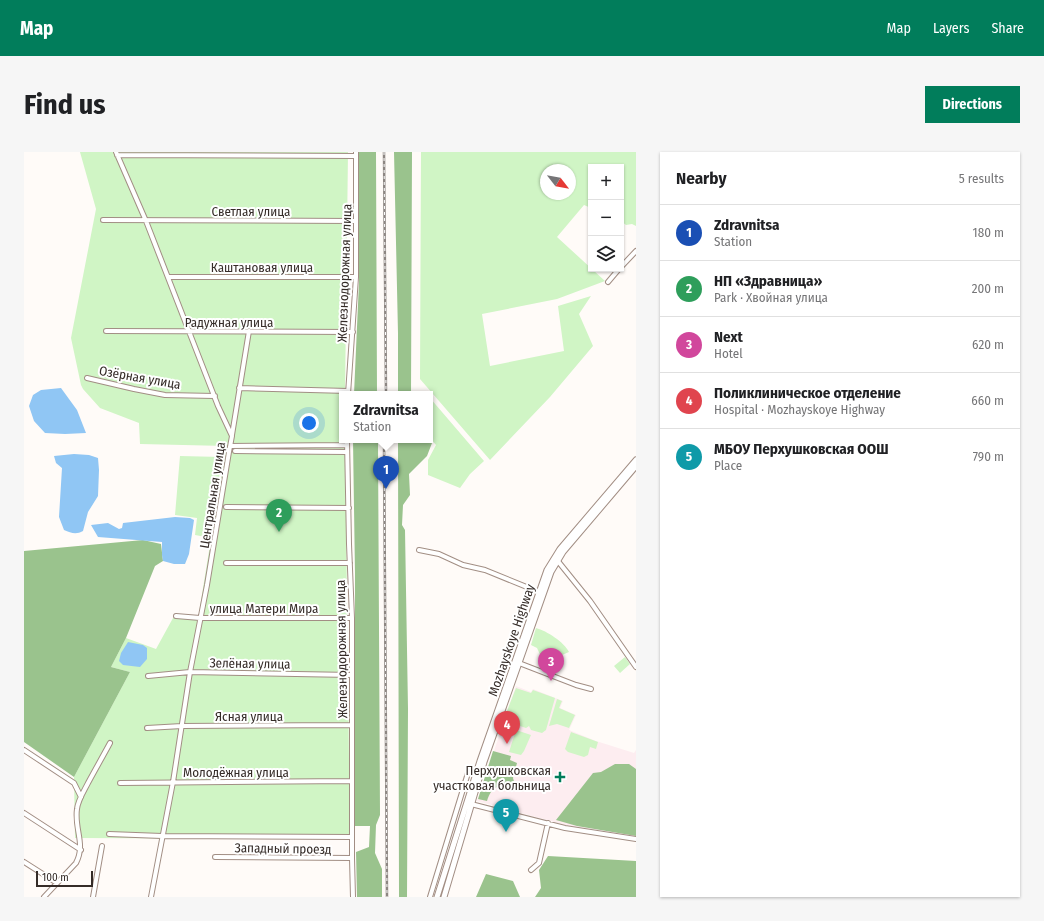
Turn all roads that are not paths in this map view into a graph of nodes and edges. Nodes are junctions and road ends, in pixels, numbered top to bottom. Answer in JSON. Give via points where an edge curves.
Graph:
{"nodes":[{"id":1,"x":117,"y":154,"type":"edge"},
{"id":2,"x":356,"y":154,"type":"edge"},
{"id":3,"x":103,"y":220,"type":"dead end"},
{"id":4,"x":146,"y":221,"type":"junction"},
{"id":5,"x":356,"y":221,"type":"junction"},
{"id":6,"x":636,"y":251,"type":"edge"},
{"id":7,"x":624,"y":263,"type":"edge"},
{"id":8,"x":616,"y":272,"type":"edge"},
{"id":9,"x":168,"y":277,"type":"junction"},
{"id":10,"x":356,"y":277,"type":"junction"},
{"id":11,"x":608,"y":282,"type":"dead end"},
{"id":12,"x":106,"y":330,"type":"dead end"},
{"id":13,"x":249,"y":331,"type":"junction"},
{"id":14,"x":189,"y":332,"type":"junction"},
{"id":15,"x":353,"y":332,"type":"junction"},
{"id":16,"x":86,"y":378,"type":"dead end"},
{"id":17,"x":239,"y":388,"type":"junction"},
{"id":18,"x":348,"y":391,"type":"edge"},
{"id":19,"x":339,"y":392,"type":"edge"},
{"id":20,"x":215,"y":396,"type":"junction"},
{"id":21,"x":232,"y":436,"type":"junction"},
{"id":22,"x":347,"y":445,"type":"joint"},
{"id":23,"x":230,"y":446,"type":"junction"},
{"id":24,"x":235,"y":451,"type":"dead end"},
{"id":25,"x":347,"y":452,"type":"junction"},
{"id":26,"x":636,"y":460,"type":"edge"},
{"id":27,"x":636,"y":466,"type":"edge"},
{"id":28,"x":226,"y":507,"type":"dead end"},
{"id":29,"x":349,"y":508,"type":"junction"},
{"id":30,"x":419,"y":550,"type":"dead end"},
{"id":31,"x":557,"y":560,"type":"junction"},
{"id":32,"x":226,"y":563,"type":"dead end"},
{"id":33,"x":350,"y":563,"type":"junction"},
{"id":34,"x":539,"y":592,"type":"junction"},
{"id":35,"x":176,"y":616,"type":"dead end"},
{"id":36,"x":200,"y":618,"type":"junction"},
{"id":37,"x":352,"y":618,"type":"junction"},
{"id":38,"x":519,"y":663,"type":"junction"},
{"id":39,"x":636,"y":667,"type":"edge"},
{"id":40,"x":190,"y":672,"type":"junction"},
{"id":41,"x":352,"y":675,"type":"junction"},
{"id":42,"x":148,"y":676,"type":"dead end"},
{"id":43,"x":591,"y":689,"type":"dead end"},
{"id":44,"x":352,"y":725,"type":"junction"},
{"id":45,"x":182,"y":726,"type":"junction"},
{"id":46,"x":146,"y":728,"type":"dead end"},
{"id":47,"x":110,"y":743,"type":"dead end"},
{"id":48,"x":24,"y":750,"type":"edge"},
{"id":49,"x":476,"y":773,"type":"junction"},
{"id":50,"x":352,"y":781,"type":"junction"},
{"id":51,"x":173,"y":782,"type":"junction"},
{"id":52,"x":120,"y":783,"type":"dead end"},
{"id":53,"x":81,"y":797,"type":"junction"},
{"id":54,"x":471,"y":804,"type":"junction"},
{"id":55,"x":24,"y":813,"type":"edge"},
{"id":56,"x":548,"y":823,"type":"junction"},
{"id":57,"x":109,"y":834,"type":"dead end"},
{"id":58,"x":162,"y":836,"type":"junction"},
{"id":59,"x":352,"y":837,"type":"junction"},
{"id":60,"x":636,"y":839,"type":"edge"},
{"id":61,"x":102,"y":846,"type":"dead end"},
{"id":62,"x":81,"y":850,"type":"junction"},
{"id":63,"x":215,"y":857,"type":"dead end"},
{"id":64,"x":352,"y":858,"type":"junction"},
{"id":65,"x":24,"y":862,"type":"edge"},
{"id":66,"x":531,"y":870,"type":"dead end"},
{"id":67,"x":57,"y":883,"type":"junction"},
{"id":68,"x":44,"y":897,"type":"edge"},
{"id":69,"x":93,"y":897,"type":"edge"},
{"id":70,"x":151,"y":897,"type":"edge"},
{"id":71,"x":353,"y":897,"type":"edge"},
{"id":72,"x":430,"y":897,"type":"edge"},
{"id":73,"x":437,"y":897,"type":"edge"},
{"id":74,"x":444,"y":897,"type":"edge"}],
"edges":[{"from":1,"to":2,"type":"street"},
{"from":1,"to":4,"type":"street","name":"Центральная улица"},
{"from":2,"to":5,"type":"street","name":"Железнодорожная улица"},
{"from":3,"to":4,"type":"street","name":"Светлая улица"},
{"from":4,"to":5,"type":"street","name":"Светлая улица"},
{"from":4,"to":9,"type":"street","name":"Центральная улица"},
{"from":5,"to":10,"type":"street","name":"Железнодорожная улица"},
{"from":6,"to":7,"type":"street"},
{"from":8,"to":11,"type":"street"},
{"from":9,"to":10,"type":"street","name":"Каштановая улица"},
{"from":9,"to":14,"type":"street","name":"Центральная улица"},
{"from":10,"to":15,"type":"street","name":"Железнодорожная улица"},
{"from":12,"to":14,"type":"street","name":"Радужная улица"},
{"from":13,"to":14,"type":"street","name":"Радужная улица"},
{"from":13,"to":15,"type":"street","name":"Радужная улица"},
{"from":13,"to":17,"type":"street"},
{"from":14,"to":20,"type":"street","name":"Центральная улица"},
{"from":15,"to":18,"type":"street","name":"Железнодорожная улица"},
{"from":16,"to":20,"type":"street","name":"Озёрная улица","via":[[165,395]]},
{"from":17,"to":19,"type":"street"},
{"from":17,"to":21,"type":"street"},
{"from":20,"to":21,"type":"street","name":"Центральная улица"},
{"from":21,"to":23,"type":"street","name":"Центральная улица"},
{"from":22,"to":23,"type":"street"},
{"from":22,"to":25,"type":"street","name":"Железнодорожная улица"},
{"from":23,"to":36,"type":"street","name":"Центральная улица"},
{"from":24,"to":25,"type":"street"},
{"from":25,"to":29,"type":"street","name":"Железнодорожная улица"},
{"from":26,"to":34,"type":"main road","name":"Mozhayskoye Highway","via":[[557,554],[547,570]]},
{"from":27,"to":31,"type":"main road","name":"Mozhayskoye Highway"},
{"from":28,"to":29,"type":"street"},
{"from":29,"to":33,"type":"street","name":"Железнодорожная улица"},
{"from":30,"to":34,"type":"street","via":[[439,554],[463,566],[485,570]]},
{"from":31,"to":38,"type":"main road","name":"Mozhayskoye Highway"},
{"from":31,"to":39,"type":"street","via":[[590,601]]},
{"from":32,"to":33,"type":"street"},
{"from":33,"to":37,"type":"street","name":"Железнодорожная улица"},
{"from":34,"to":49,"type":"main road","name":"Mozhayskoye Highway"},
{"from":35,"to":36,"type":"street","name":"улица Матери Мира"},
{"from":36,"to":37,"type":"street","name":"улица Матери Мира"},
{"from":36,"to":40,"type":"street","name":"Центральная улица"},
{"from":37,"to":41,"type":"street","name":"Железнодорожная улица"},
{"from":38,"to":43,"type":"street"},
{"from":38,"to":54,"type":"main road","name":"Mozhayskoye Highway"},
{"from":40,"to":41,"type":"street","name":"Зелёная улица"},
{"from":40,"to":42,"type":"street","name":"Зелёная улица"},
{"from":40,"to":45,"type":"street","name":"Центральная улица"},
{"from":41,"to":44,"type":"street","name":"Железнодорожная улица"},
{"from":44,"to":45,"type":"street","name":"Ясная улица"},
{"from":44,"to":50,"type":"street","name":"Железнодорожная улица"},
{"from":45,"to":46,"type":"street","name":"Ясная улица"},
{"from":45,"to":51,"type":"street","name":"Центральная улица"},
{"from":47,"to":53,"type":"street"},
{"from":48,"to":53,"type":"street","via":[[74,783]]},
{"from":49,"to":72,"type":"street","via":[[468,774]]},
{"from":49,"to":73,"type":"main road","name":"Mozhayskoye Highway"},
{"from":50,"to":51,"type":"street","name":"Молодёжная улица"},
{"from":50,"to":59,"type":"street","name":"Железнодорожная улица"},
{"from":51,"to":52,"type":"street","name":"Молодёжная улица"},
{"from":51,"to":58,"type":"street","name":"Центральная улица"},
{"from":53,"to":62,"type":"street","via":[[77,808]]},
{"from":54,"to":56,"type":"street"},
{"from":54,"to":74,"type":"main road","name":"Mozhayskoye Highway"},
{"from":55,"to":62,"type":"street"},
{"from":56,"to":60,"type":"street","via":[[564,828]]},
{"from":56,"to":66,"type":"street","via":[[539,863]]},
{"from":57,"to":58,"type":"street"},
{"from":58,"to":59,"type":"street"},
{"from":58,"to":70,"type":"street","name":"Центральная улица"},
{"from":59,"to":64,"type":"street","name":"Железнодорожная улица"},
{"from":61,"to":69,"type":"street"},
{"from":62,"to":67,"type":"street","via":[[76,863]]},
{"from":63,"to":64,"type":"street","name":"Западный проезд"},
{"from":64,"to":71,"type":"street","name":"Железнодорожная улица"},
{"from":65,"to":67,"type":"street"},
{"from":67,"to":68,"type":"street"}]}
